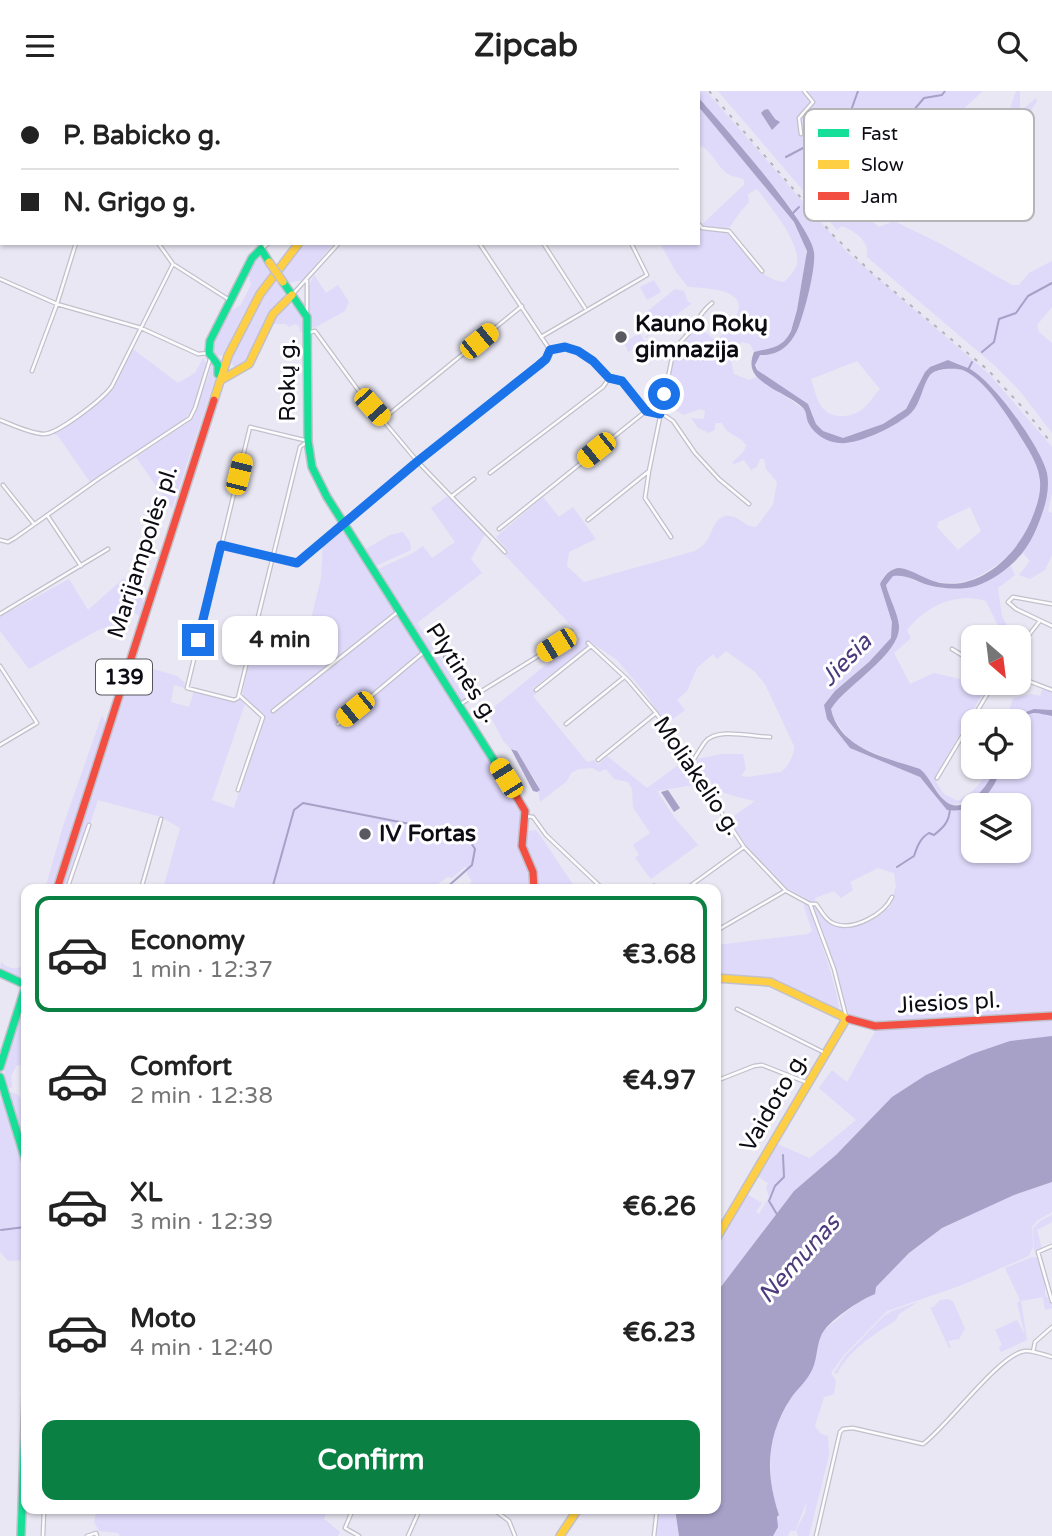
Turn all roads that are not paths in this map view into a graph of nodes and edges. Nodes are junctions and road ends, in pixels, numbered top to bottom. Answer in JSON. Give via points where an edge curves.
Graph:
{"nodes":[{"id":1,"x":804,"y":91,"type":"edge"},
{"id":2,"x":807,"y":109,"type":"edge"},
{"id":3,"x":804,"y":112,"type":"edge"},
{"id":4,"x":802,"y":134,"type":"dead end"},
{"id":5,"x":700,"y":226,"type":"edge"},
{"id":6,"x":75,"y":245,"type":"edge"},
{"id":7,"x":159,"y":245,"type":"edge"},
{"id":8,"x":297,"y":245,"type":"edge"},
{"id":9,"x":337,"y":245,"type":"edge"},
{"id":10,"x":480,"y":245,"type":"edge"},
{"id":11,"x":544,"y":245,"type":"edge"},
{"id":12,"x":632,"y":245,"type":"edge"},
{"id":13,"x":259,"y":246,"type":"edge"},
{"id":14,"x":173,"y":264,"type":"junction"},
{"id":15,"x":762,"y":271,"type":"dead end"},
{"id":16,"x":0,"y":279,"type":"edge"},
{"id":17,"x":307,"y":281,"type":"junction"},
{"id":18,"x":292,"y":295,"type":"junction"},
{"id":19,"x":230,"y":300,"type":"junction"},
{"id":20,"x":712,"y":303,"type":"dead end"},
{"id":21,"x":57,"y":304,"type":"junction"},
{"id":22,"x":522,"y":306,"type":"junction"},
{"id":23,"x":585,"y":309,"type":"junction"},
{"id":24,"x":307,"y":317,"type":"junction"},
{"id":25,"x":141,"y":328,"type":"junction"},
{"id":26,"x":307,"y":333,"type":"junction"},
{"id":27,"x":541,"y":337,"type":"junction"},
{"id":28,"x":550,"y":350,"type":"junction"},
{"id":29,"x":229,"y":354,"type":"junction"},
{"id":30,"x":211,"y":356,"type":"junction"},
{"id":31,"x":237,"y":370,"type":"junction"},
{"id":32,"x":32,"y":371,"type":"dead end"},
{"id":33,"x":609,"y":378,"type":"junction"},
{"id":34,"x":218,"y":383,"type":"junction"},
{"id":35,"x":646,"y":411,"type":"junction"},
{"id":36,"x":660,"y":414,"type":"junction"},
{"id":37,"x":383,"y":419,"type":"junction"},
{"id":38,"x":0,"y":420,"type":"edge"},
{"id":39,"x":308,"y":441,"type":"junction"},
{"id":40,"x":418,"y":461,"type":"junction"},
{"id":41,"x":649,"y":471,"type":"junction"},
{"id":42,"x":490,"y":473,"type":"dead end"},
{"id":43,"x":474,"y":479,"type":"dead end"},
{"id":44,"x":3,"y":485,"type":"dead end"},
{"id":45,"x":452,"y":496,"type":"junction"},
{"id":46,"x":748,"y":503,"type":"dead end"},
{"id":47,"x":47,"y":515,"type":"junction"},
{"id":48,"x":588,"y":520,"type":"dead end"},
{"id":49,"x":34,"y":524,"type":"junction"},
{"id":50,"x":344,"y":524,"type":"junction"},
{"id":51,"x":499,"y":529,"type":"dead end"},
{"id":52,"x":671,"y":537,"type":"dead end"},
{"id":53,"x":0,"y":540,"type":"edge"},
{"id":54,"x":221,"y":545,"type":"junction"},
{"id":55,"x":108,"y":549,"type":"dead end"},
{"id":56,"x":505,"y":552,"type":"dead end"},
{"id":57,"x":272,"y":558,"type":"junction"},
{"id":58,"x":81,"y":566,"type":"junction"},
{"id":59,"x":1052,"y":604,"type":"edge"},
{"id":60,"x":399,"y":611,"type":"junction"},
{"id":61,"x":0,"y":614,"type":"edge"},
{"id":62,"x":1039,"y":622,"type":"junction"},
{"id":63,"x":1052,"y":626,"type":"edge"},
{"id":64,"x":571,"y":631,"type":"dead end"},
{"id":65,"x":1031,"y":632,"type":"edge"},
{"id":66,"x":952,"y":649,"type":"dead end"},
{"id":67,"x":425,"y":652,"type":"junction"},
{"id":68,"x":961,"y":655,"type":"edge"},
{"id":69,"x":0,"y":666,"type":"edge"},
{"id":70,"x":624,"y":677,"type":"junction"},
{"id":71,"x":1031,"y":682,"type":"edge"},
{"id":72,"x":536,"y":690,"type":"dead end"},
{"id":73,"x":1052,"y":690,"type":"edge"},
{"id":74,"x":987,"y":695,"type":"edge"},
{"id":75,"x":238,"y":696,"type":"junction"},
{"id":76,"x":459,"y":705,"type":"junction"},
{"id":77,"x":273,"y":711,"type":"dead end"},
{"id":78,"x":656,"y":713,"type":"junction"},
{"id":79,"x":338,"y":723,"type":"dead end"},
{"id":80,"x":566,"y":724,"type":"dead end"},
{"id":81,"x":770,"y":737,"type":"dead end"},
{"id":82,"x":0,"y":745,"type":"edge"},
{"id":83,"x":598,"y":760,"type":"dead end"},
{"id":84,"x":690,"y":765,"type":"junction"},
{"id":85,"x":936,"y":778,"type":"dead end"},
{"id":86,"x":238,"y":790,"type":"dead end"},
{"id":87,"x":527,"y":816,"type":"junction"},
{"id":88,"x":161,"y":819,"type":"dead end"},
{"id":89,"x":89,"y":825,"type":"dead end"},
{"id":90,"x":744,"y":847,"type":"junction"},
{"id":91,"x":59,"y":884,"type":"edge"},
{"id":92,"x":69,"y":884,"type":"edge"},
{"id":93,"x":142,"y":884,"type":"edge"},
{"id":94,"x":534,"y":884,"type":"edge"},
{"id":95,"x":598,"y":884,"type":"edge"},
{"id":96,"x":693,"y":884,"type":"edge"},
{"id":97,"x":786,"y":891,"type":"junction"},
{"id":98,"x":892,"y":897,"type":"dead end"},
{"id":99,"x":810,"y":904,"type":"junction"},
{"id":100,"x":721,"y":928,"type":"edge"},
{"id":101,"x":0,"y":973,"type":"edge"},
{"id":102,"x":721,"y":978,"type":"edge"},
{"id":103,"x":21,"y":983,"type":"edge"},
{"id":104,"x":21,"y":1001,"type":"edge"},
{"id":105,"x":737,"y":1009,"type":"dead end"},
{"id":106,"x":1052,"y":1016,"type":"edge"},
{"id":107,"x":846,"y":1018,"type":"junction"},
{"id":108,"x":826,"y":1053,"type":"junction"},
{"id":109,"x":0,"y":1067,"type":"edge"},
{"id":110,"x":0,"y":1077,"type":"edge"},
{"id":111,"x":721,"y":1079,"type":"edge"},
{"id":112,"x":808,"y":1083,"type":"junction"},
{"id":113,"x":21,"y":1146,"type":"edge"},
{"id":114,"x":721,"y":1231,"type":"edge"},
{"id":115,"x":1052,"y":1246,"type":"edge"},
{"id":116,"x":1051,"y":1294,"type":"edge"},
{"id":117,"x":1052,"y":1301,"type":"edge"},
{"id":118,"x":1052,"y":1327,"type":"edge"},
{"id":119,"x":1033,"y":1352,"type":"junction"},
{"id":120,"x":1052,"y":1357,"type":"edge"},
{"id":121,"x":22,"y":1514,"type":"edge"},
{"id":122,"x":44,"y":1514,"type":"edge"},
{"id":123,"x":351,"y":1514,"type":"edge"},
{"id":124,"x":418,"y":1514,"type":"edge"},
{"id":125,"x":500,"y":1514,"type":"edge"},
{"id":126,"x":575,"y":1514,"type":"edge"},
{"id":127,"x":656,"y":1514,"type":"edge"},
{"id":128,"x":97,"y":1534,"type":"edge"},
{"id":129,"x":21,"y":1536,"type":"edge"},
{"id":130,"x":43,"y":1536,"type":"edge"},
{"id":131,"x":87,"y":1536,"type":"edge"},
{"id":132,"x":359,"y":1536,"type":"edge"},
{"id":133,"x":408,"y":1536,"type":"edge"},
{"id":134,"x":514,"y":1536,"type":"edge"},
{"id":135,"x":560,"y":1536,"type":"edge"},
{"id":136,"x":654,"y":1536,"type":"edge"},
{"id":137,"x":816,"y":1536,"type":"edge"}],
"edges":[{"from":1,"to":2,"type":"street","via":[[813,102]]},
{"from":3,"to":4,"type":"street","via":[[799,118]]},
{"from":5,"to":15,"type":"street","via":[[729,230]]},
{"from":6,"to":21,"type":"street"},
{"from":7,"to":14,"type":"street"},
{"from":8,"to":29,"type":"main road","name":"Marijampolės pl.","number":"139","via":[[260,294]]},
{"from":9,"to":17,"type":"street"},
{"from":10,"to":22,"type":"street"},
{"from":11,"to":23,"type":"street"},
{"from":12,"to":23,"type":"street","via":[[646,276]]},
{"from":13,"to":18,"type":"main road","name":"Rokų g.","bridge":true},
{"from":13,"to":19,"type":"main road"},
{"from":14,"to":19,"type":"street"},
{"from":14,"to":25,"type":"street"},
{"from":16,"to":21,"type":"street"},
{"from":17,"to":18,"type":"street"},
{"from":17,"to":24,"type":"street"},
{"from":18,"to":24,"type":"main road","name":"Rokų g."},
{"from":18,"to":31,"type":"main road","via":[[273,314],[249,364]]},
{"from":19,"to":30,"type":"main road","via":[[210,341]]},
{"from":20,"to":36,"type":"street","via":[[675,346]]},
{"from":21,"to":25,"type":"street"},
{"from":21,"to":32,"type":"street"},
{"from":22,"to":27,"type":"street"},
{"from":22,"to":37,"type":"street"},
{"from":23,"to":27,"type":"street"},
{"from":24,"to":26,"type":"main road","name":"Rokų g."},
{"from":25,"to":30,"type":"street"},
{"from":25,"to":38,"type":"street","via":[[108,391],[53,432],[34,432]]},
{"from":26,"to":37,"type":"street","via":[[315,331]]},
{"from":26,"to":39,"type":"main road","name":"Rokų g."},
{"from":27,"to":28,"type":"street"},
{"from":28,"to":33,"type":"street","via":[[565,347],[578,351]]},
{"from":28,"to":40,"type":"street","via":[[539,365]]},
{"from":29,"to":30,"type":"main road","via":[[221,359]]},
{"from":29,"to":31,"type":"main road","via":[[229,365]]},
{"from":29,"to":34,"type":"main road","name":"Marijampolės pl.","number":"139"},
{"from":30,"to":34,"type":"main road","via":[[218,367]]},
{"from":30,"to":47,"type":"street","via":[[190,418]]},
{"from":31,"to":34,"type":"main road"},
{"from":33,"to":35,"type":"street","via":[[622,381]]},
{"from":33,"to":42,"type":"street"},
{"from":34,"to":91,"type":"main road","name":"Marijampolės pl.","number":"139"},
{"from":35,"to":36,"type":"street"},
{"from":35,"to":51,"type":"street"},
{"from":36,"to":41,"type":"street"},
{"from":36,"to":46,"type":"street","via":[[673,421],[695,453]]},
{"from":37,"to":40,"type":"street"},
{"from":39,"to":50,"type":"main road","name":"Rokų g.","via":[[315,475]]},
{"from":39,"to":54,"type":"street","via":[[250,427]]},
{"from":39,"to":57,"type":"street","via":[[300,447]]},
{"from":40,"to":45,"type":"street"},
{"from":40,"to":50,"type":"street"},
{"from":41,"to":48,"type":"street"},
{"from":41,"to":52,"type":"street","via":[[645,498]]},
{"from":43,"to":45,"type":"street"},
{"from":44,"to":49,"type":"street"},
{"from":45,"to":56,"type":"street"},
{"from":47,"to":49,"type":"street"},
{"from":47,"to":58,"type":"street"},
{"from":49,"to":53,"type":"street","via":[[8,542]]},
{"from":50,"to":57,"type":"street","via":[[297,563]]},
{"from":50,"to":60,"type":"main road","name":"Plytinės g."},
{"from":54,"to":57,"type":"street"},
{"from":54,"to":75,"type":"street","via":[[187,688],[234,700]]},
{"from":55,"to":58,"type":"street"},
{"from":57,"to":75,"type":"street"},
{"from":58,"to":61,"type":"street"},
{"from":59,"to":62,"type":"street","via":[[1010,600],[1016,609]]},
{"from":60,"to":67,"type":"main road","name":"Plytinės g."},
{"from":60,"to":77,"type":"street"},
{"from":62,"to":63,"type":"street"},
{"from":62,"to":65,"type":"street"},
{"from":64,"to":76,"type":"street"},
{"from":66,"to":68,"type":"street"},
{"from":67,"to":76,"type":"main road","name":"Plytinės g."},
{"from":67,"to":79,"type":"street"},
{"from":69,"to":82,"type":"street","via":[[37,723]]},
{"from":70,"to":72,"type":"street","name":"Moliakelio g.","via":[[589,644]]},
{"from":70,"to":78,"type":"street","name":"Moliakelio g."},
{"from":70,"to":80,"type":"street"},
{"from":71,"to":73,"type":"street"},
{"from":74,"to":85,"type":"street"},
{"from":75,"to":86,"type":"street","via":[[263,717]]},
{"from":76,"to":87,"type":"main road","name":"Plytinės g."},
{"from":78,"to":83,"type":"street"},
{"from":78,"to":84,"type":"street","name":"Moliakelio g."},
{"from":81,"to":84,"type":"street","via":[[714,735]]},
{"from":84,"to":90,"type":"street","name":"Moliakelio g."},
{"from":87,"to":94,"type":"main road","via":[[522,846]]},
{"from":87,"to":95,"type":"street"},
{"from":88,"to":93,"type":"street"},
{"from":89,"to":92,"type":"street"},
{"from":90,"to":96,"type":"street"},
{"from":90,"to":97,"type":"street","name":"Moliakelio g."},
{"from":97,"to":99,"type":"street","name":"Moliakelio g."},
{"from":97,"to":100,"type":"street"},
{"from":98,"to":99,"type":"street","name":"Moliakelio g.","via":[[881,910],[844,926],[834,924],[816,904]]},
{"from":99,"to":107,"type":"street"},
{"from":101,"to":103,"type":"main road"},
{"from":102,"to":107,"type":"main road","via":[[770,982]]},
{"from":104,"to":109,"type":"main road"},
{"from":105,"to":108,"type":"street"},
{"from":106,"to":107,"type":"main road","name":"Jiesios pl.","via":[[875,1026]]},
{"from":107,"to":108,"type":"main road","name":"Vaidoto g."},
{"from":108,"to":112,"type":"main road","name":"Vaidoto g."},
{"from":110,"to":113,"type":"main road"},
{"from":111,"to":112,"type":"street","via":[[762,1065]]},
{"from":112,"to":114,"type":"main road","name":"Vaidoto g."},
{"from":115,"to":116,"type":"street","via":[[1038,1252]]},
{"from":116,"to":117,"type":"street"},
{"from":118,"to":119,"type":"street","via":[[1035,1342]]},
{"from":119,"to":120,"type":"street"},
{"from":119,"to":137,"type":"street","via":[[1018,1353],[1003,1364],[923,1444],[841,1430]]},
{"from":121,"to":129,"type":"main road"},
{"from":122,"to":130,"type":"street"},
{"from":123,"to":132,"type":"street","via":[[345,1528]]},
{"from":124,"to":133,"type":"street"},
{"from":125,"to":134,"type":"street","via":[[509,1521]]},
{"from":126,"to":135,"type":"main road"},
{"from":127,"to":136,"type":"street"},
{"from":128,"to":131,"type":"street"}]}
